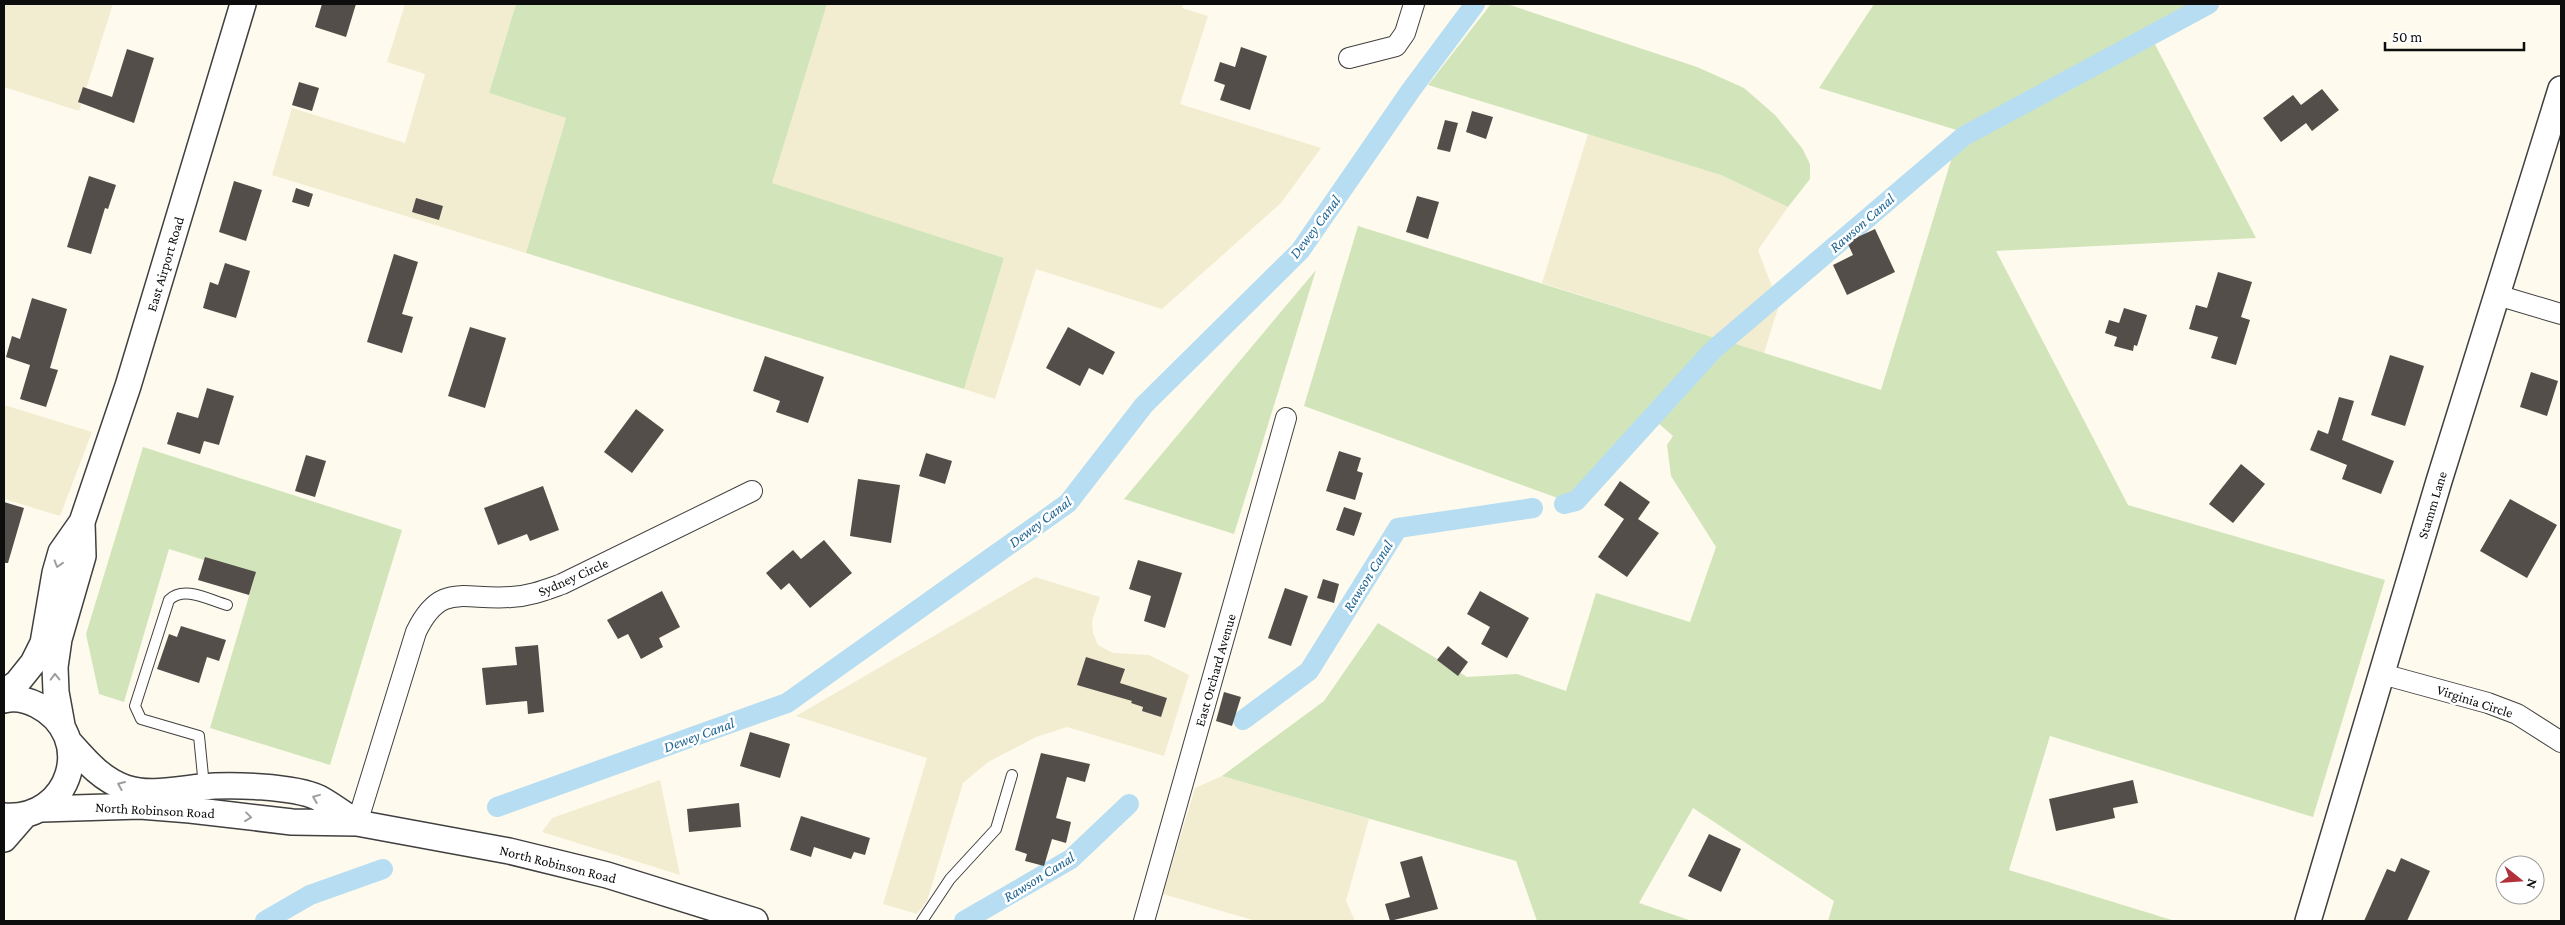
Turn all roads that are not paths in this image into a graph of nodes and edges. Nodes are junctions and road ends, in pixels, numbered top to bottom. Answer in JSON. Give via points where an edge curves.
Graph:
{"nodes":[{"id":1,"x":243,"y":4,"type":"edge"},
{"id":2,"x":1414,"y":4,"type":"edge"},
{"id":3,"x":1349,"y":58,"type":"dead end"},
{"id":4,"x":2561,"y":90,"type":"edge"},
{"id":5,"x":2497,"y":295,"type":"junction"},
{"id":6,"x":2561,"y":314,"type":"edge"},
{"id":7,"x":1286,"y":418,"type":"dead end"},
{"id":8,"x":752,"y":491,"type":"dead end"},
{"id":9,"x":82,"y":522,"type":"junction"},
{"id":10,"x":227,"y":605,"type":"dead end"},
{"id":11,"x":2382,"y":674,"type":"junction"},
{"id":12,"x":4,"y":692,"type":"edge"},
{"id":13,"x":4,"y":700,"type":"edge"},
{"id":14,"x":66,"y":734,"type":"junction"},
{"id":15,"x":2561,"y":742,"type":"edge"},
{"id":16,"x":1012,"y":775,"type":"dead end"},
{"id":17,"x":204,"y":786,"type":"junction"},
{"id":18,"x":23,"y":814,"type":"edge"},
{"id":19,"x":357,"y":823,"type":"junction"},
{"id":20,"x":4,"y":839,"type":"edge"},
{"id":21,"x":755,"y":921,"type":"edge"},
{"id":22,"x":922,"y":921,"type":"edge"},
{"id":23,"x":1144,"y":921,"type":"edge"},
{"id":24,"x":2308,"y":921,"type":"edge"}],
"edges":[{"from":1,"to":9,"type":"street","name":"East Airport Road","via":[[128,386]]},
{"from":2,"to":3,"type":"street","via":[[1405,33],[1396,46]]},
{"from":4,"to":5,"type":"street","name":"Stamm Lane"},
{"from":5,"to":6,"type":"street"},
{"from":5,"to":11,"type":"street","name":"Stamm Lane"},
{"from":7,"to":23,"type":"street","name":"East Orchard Avenue"},
{"from":8,"to":19,"type":"street","name":"Sydney Circle","via":[[562,584],[532,595],[508,598],[456,595],[438,602],[424,616],[416,632]]},
{"from":9,"to":12,"type":"street","name":"East Airport Road","one_way":true,"via":[[61,552],[43,643],[33,663],[17,683]]},
{"from":14,"to":9,"type":"street","name":"East Airport Road","one_way":true,"via":[[56,692],[55,667],[59,639],[83,556]]},
{"from":10,"to":17,"type":"lane","via":[[184,592],[169,600],[135,706],[141,719],[199,736]]},
{"from":11,"to":15,"type":"street","name":"Virginia Circle","via":[[2502,708]]},
{"from":11,"to":24,"type":"street","name":"Stamm Lane"},
{"from":13,"to":14,"type":"street","name":"North Robinson Road","via":[[30,701],[48,710]]},
{"from":17,"to":14,"type":"street","name":"North Robinson Road","one_way":true,"via":[[150,791],[125,788],[90,766]]},
{"from":14,"to":18,"type":"street","name":"East Airport Road","via":[[71,762],[67,781],[57,797]]},
{"from":16,"to":22,"type":"lane","via":[[996,829],[950,879]]},
{"from":19,"to":17,"type":"street","name":"North Robinson Road","one_way":true,"via":[[318,797],[248,786]]},
{"from":18,"to":19,"type":"street","name":"North Robinson Road","one_way":true,"via":[[91,806],[140,806],[292,822]]},
{"from":18,"to":20,"type":"street"},
{"from":19,"to":21,"type":"street","name":"North Robinson Road","via":[[509,851],[607,875]]}]}
